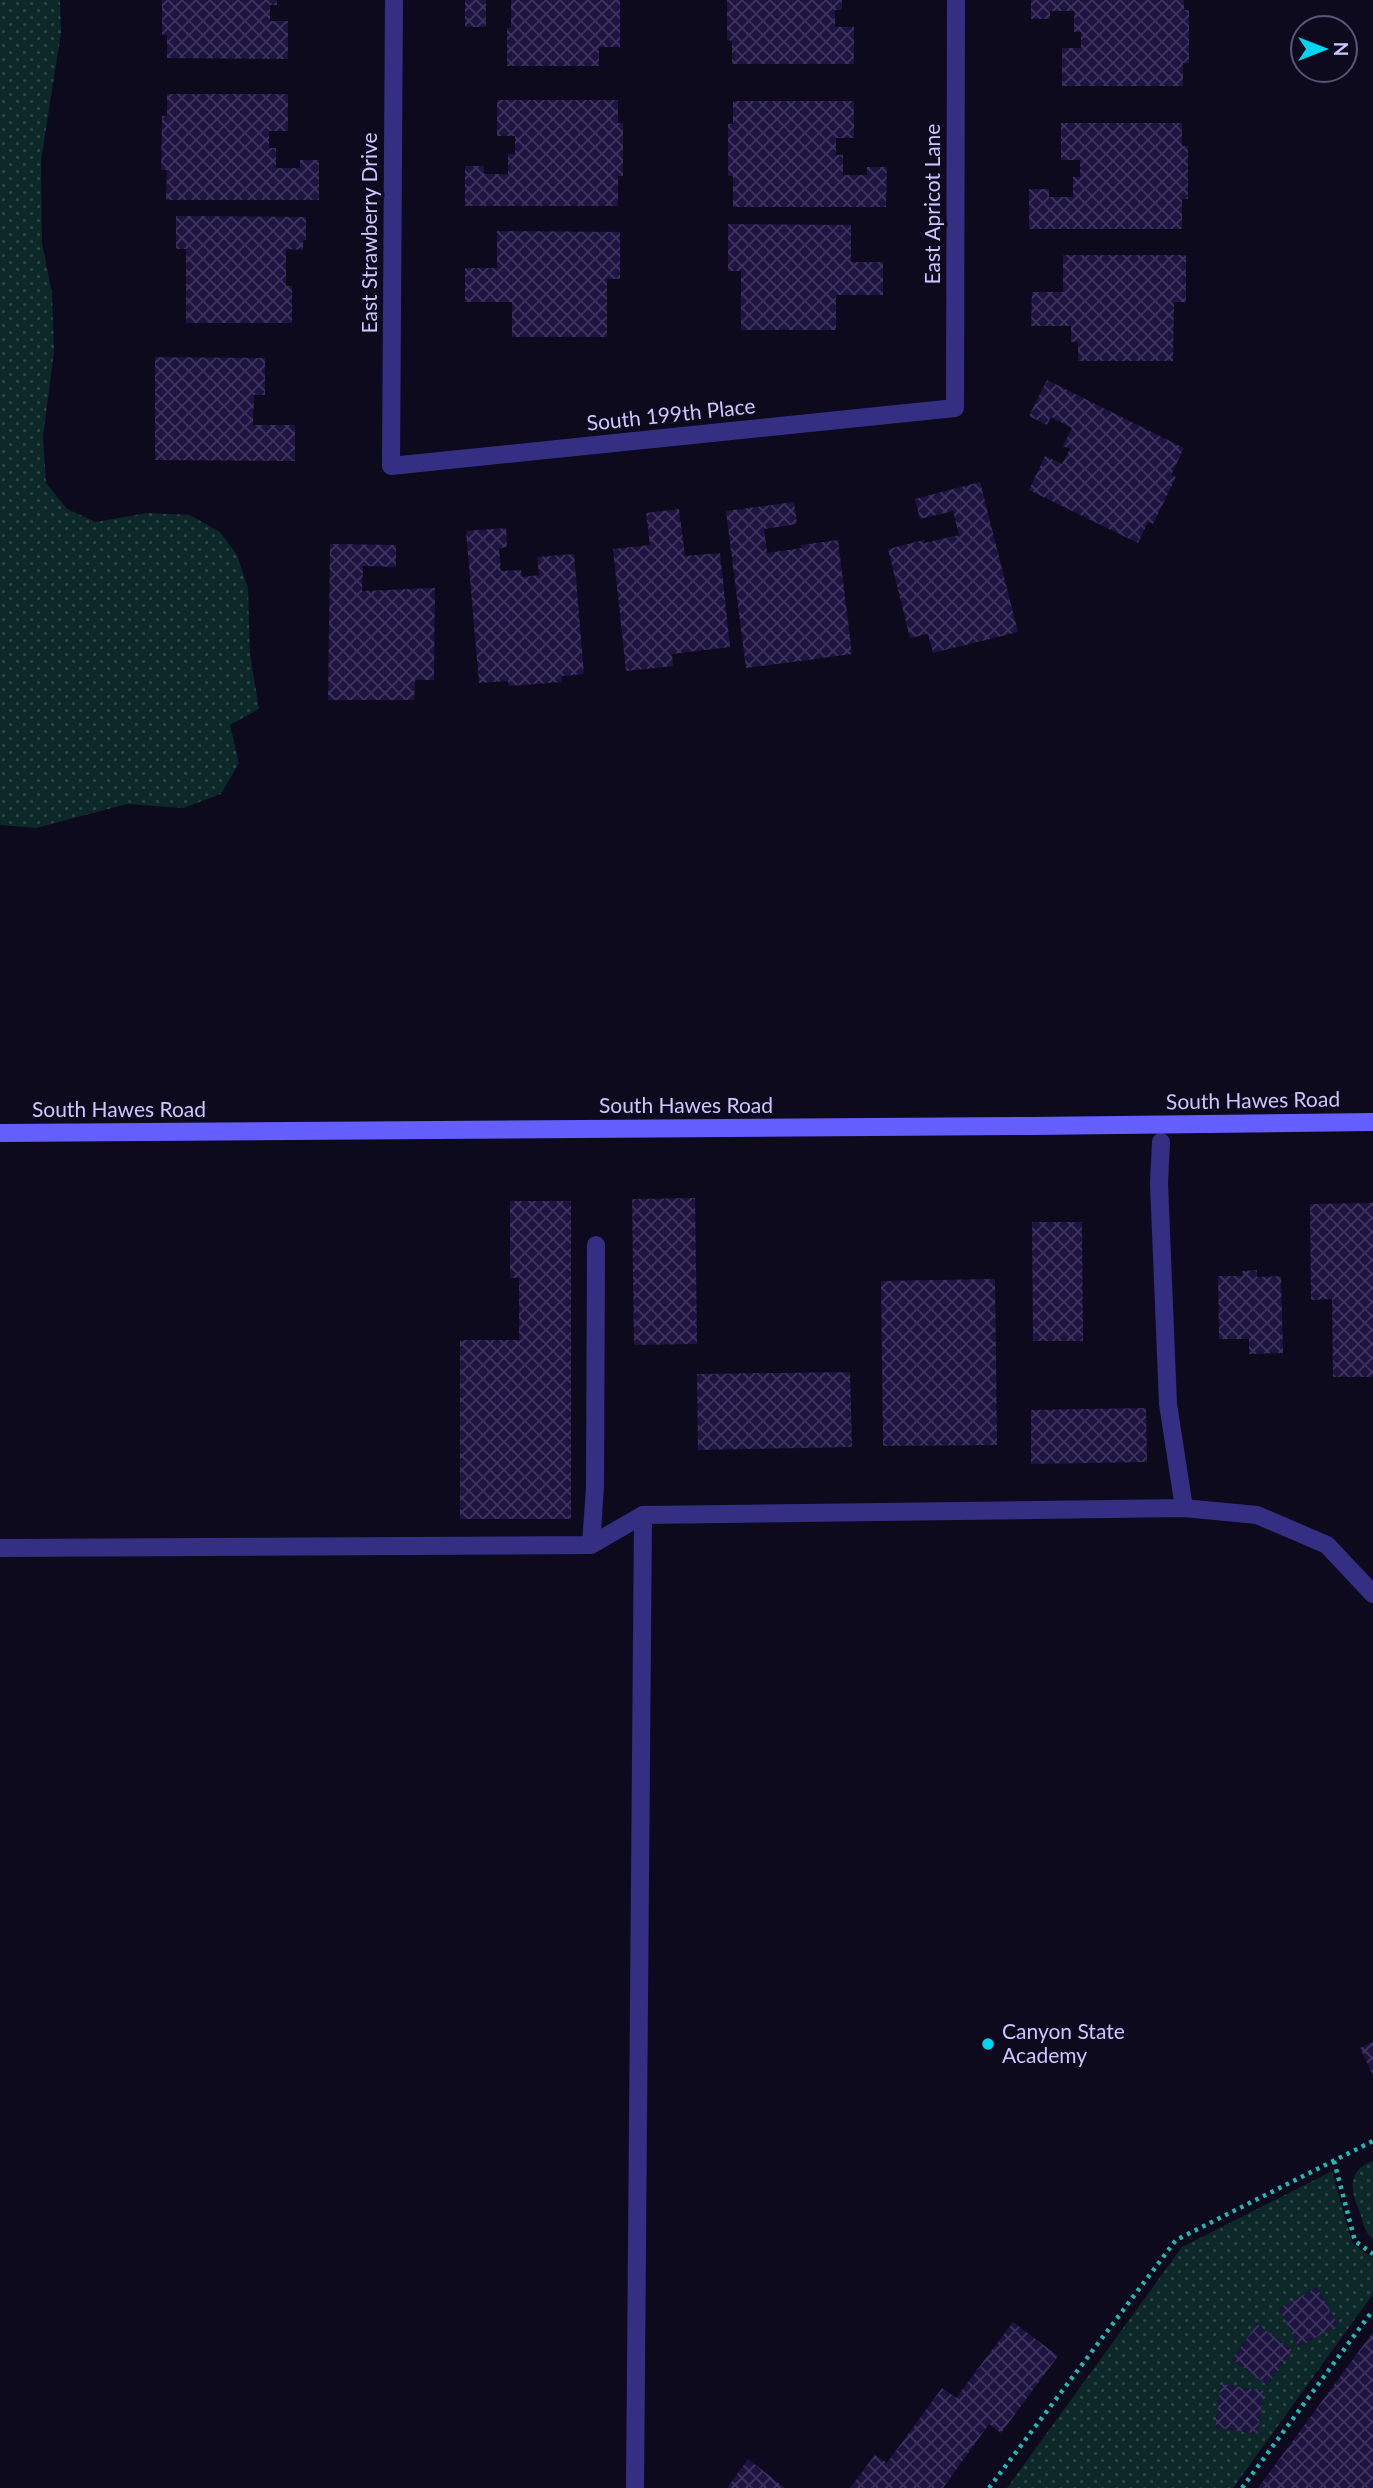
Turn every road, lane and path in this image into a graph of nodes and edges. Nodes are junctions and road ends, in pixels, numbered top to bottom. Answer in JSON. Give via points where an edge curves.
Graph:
{"nodes":[{"id":1,"x":394,"y":0,"type":"edge"},
{"id":2,"x":956,"y":0,"type":"edge"},
{"id":3,"x":955,"y":408,"type":"joint"},
{"id":4,"x":391,"y":466,"type":"joint"},
{"id":5,"x":1373,"y":1122,"type":"edge"},
{"id":6,"x":0,"y":1133,"type":"edge"},
{"id":7,"x":1161,"y":1142,"type":"dead end"},
{"id":8,"x":596,"y":1245,"type":"dead end"},
{"id":9,"x":1184,"y":1508,"type":"junction"},
{"id":10,"x":643,"y":1515,"type":"junction"},
{"id":11,"x":591,"y":1545,"type":"junction"},
{"id":12,"x":0,"y":1548,"type":"edge"},
{"id":13,"x":1373,"y":1594,"type":"edge"},
{"id":14,"x":1373,"y":2141,"type":"edge"},
{"id":15,"x":1334,"y":2161,"type":"junction"},
{"id":16,"x":1373,"y":2254,"type":"edge"},
{"id":17,"x":1373,"y":2311,"type":"edge"},
{"id":18,"x":635,"y":2488,"type":"edge"},
{"id":19,"x":989,"y":2488,"type":"edge"},
{"id":20,"x":1242,"y":2488,"type":"edge"}],
"edges":[{"from":1,"to":4,"type":"street","name":"East Strawberry Drive"},
{"from":2,"to":3,"type":"street","name":"East Apricot Lane"},
{"from":3,"to":4,"type":"street","name":"South 199th Place"},
{"from":5,"to":6,"type":"main road","name":"South Hawes Road"},
{"from":7,"to":9,"type":"street","via":[[1168,1404]]},
{"from":8,"to":11,"type":"street"},
{"from":9,"to":10,"type":"street"},
{"from":9,"to":13,"type":"street","via":[[1257,1516],[1327,1545]]},
{"from":10,"to":11,"type":"street"},
{"from":10,"to":18,"type":"street"},
{"from":11,"to":12,"type":"street"},
{"from":14,"to":15,"type":"path"},
{"from":15,"to":16,"type":"path","via":[[1355,2241]]},
{"from":15,"to":19,"type":"path","via":[[1176,2239]]},
{"from":17,"to":20,"type":"path"}]}
